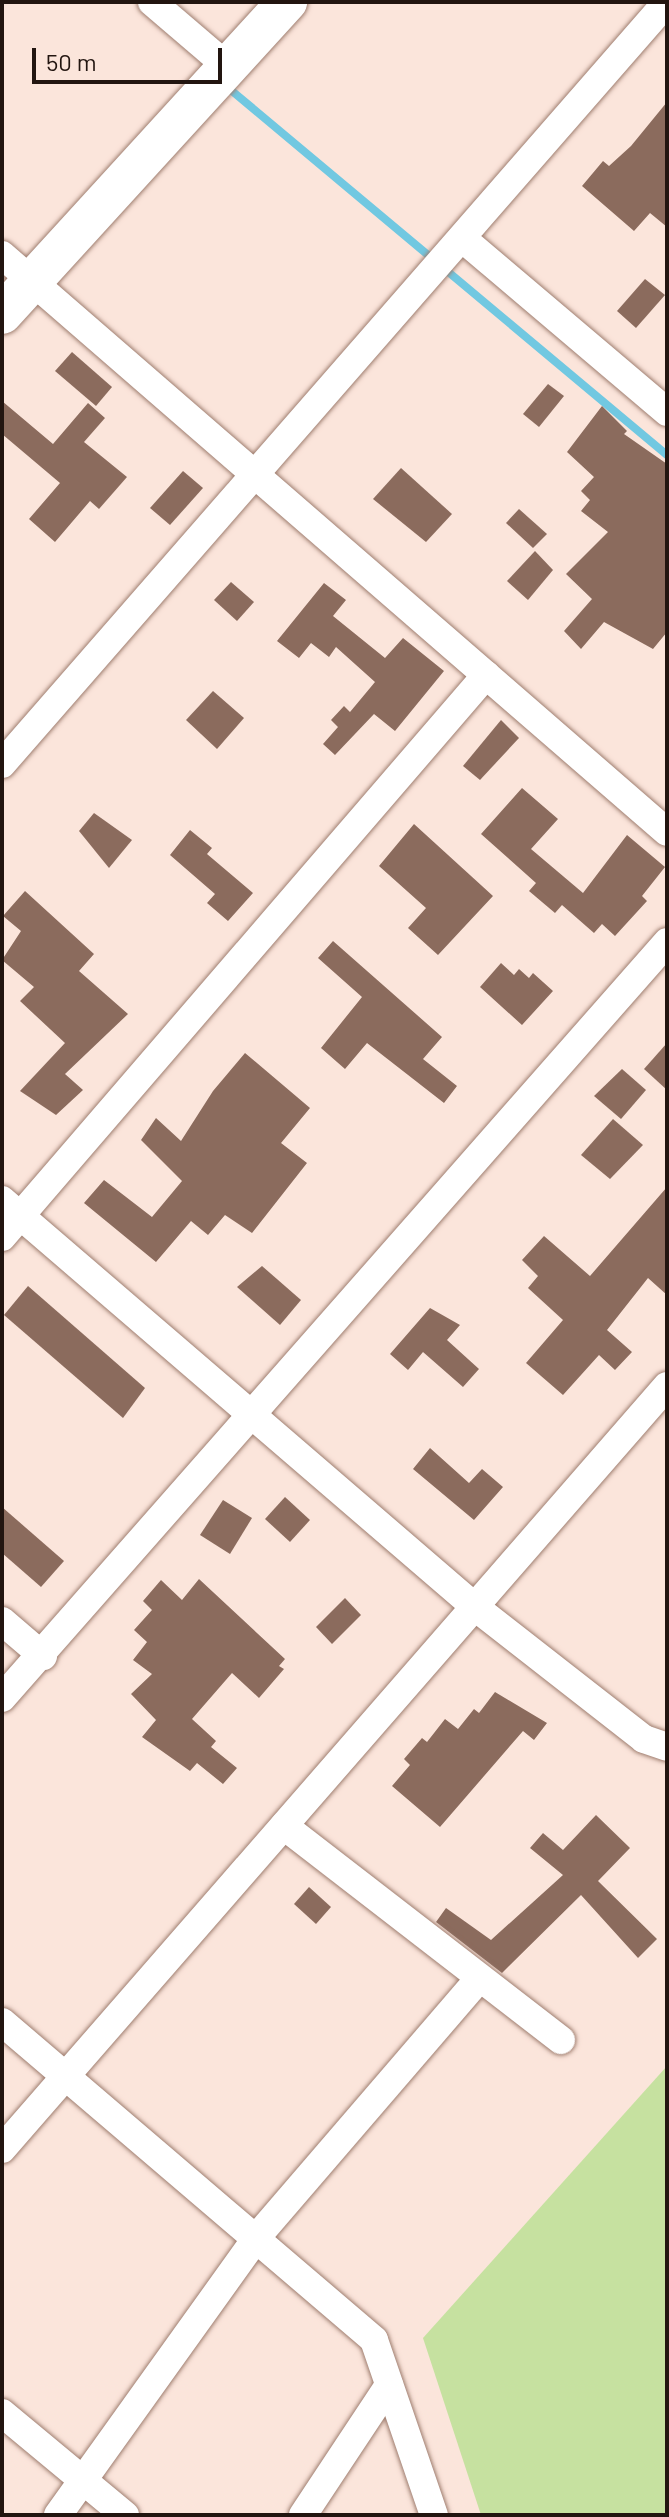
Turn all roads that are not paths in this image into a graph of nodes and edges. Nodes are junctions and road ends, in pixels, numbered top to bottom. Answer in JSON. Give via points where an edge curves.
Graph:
{"nodes":[{"id":1,"x":152,"y":2,"type":"edge"},
{"id":2,"x":287,"y":2,"type":"edge"},
{"id":3,"x":667,"y":2,"type":"edge"},
{"id":4,"x":228,"y":67,"type":"junction"},
{"id":5,"x":462,"y":238,"type":"junction"},
{"id":6,"x":2,"y":255,"type":"edge"},
{"id":7,"x":32,"y":281,"type":"junction"},
{"id":8,"x":2,"y":314,"type":"edge"},
{"id":9,"x":667,"y":412,"type":"edge"},
{"id":10,"x":255,"y":475,"type":"junction"},
{"id":11,"x":486,"y":675,"type":"junction"},
{"id":12,"x":2,"y":764,"type":"edge"},
{"id":13,"x":667,"y":832,"type":"edge"},
{"id":14,"x":667,"y":942,"type":"edge"},
{"id":15,"x":8,"y":1217,"type":"edge"},
{"id":16,"x":667,"y":1386,"type":"edge"},
{"id":17,"x":249,"y":1413,"type":"junction"},
{"id":18,"x":475,"y":1607,"type":"junction"},
{"id":19,"x":2,"y":1621,"type":"edge"},
{"id":20,"x":43,"y":1656,"type":"junction"},
{"id":21,"x":2,"y":1698,"type":"edge"},
{"id":22,"x":667,"y":1747,"type":"edge"},
{"id":23,"x":284,"y":1826,"type":"junction"},
{"id":24,"x":480,"y":1978,"type":"junction"},
{"id":25,"x":2,"y":2022,"type":"edge"},
{"id":26,"x":561,"y":2040,"type":"dead end"},
{"id":27,"x":65,"y":2076,"type":"junction"},
{"id":28,"x":2,"y":2149,"type":"edge"},
{"id":29,"x":256,"y":2238,"type":"junction"},
{"id":30,"x":389,"y":2385,"type":"junction"},
{"id":31,"x":2,"y":2413,"type":"edge"},
{"id":32,"x":85,"y":2481,"type":"junction"},
{"id":33,"x":58,"y":2515,"type":"edge"},
{"id":34,"x":125,"y":2515,"type":"edge"},
{"id":35,"x":303,"y":2515,"type":"edge"},
{"id":36,"x":434,"y":2515,"type":"edge"}],
"edges":[{"from":1,"to":4,"type":"street"},
{"from":2,"to":4,"type":"street"},
{"from":3,"to":5,"type":"street"},
{"from":4,"to":7,"type":"street"},
{"from":5,"to":9,"type":"street"},
{"from":5,"to":10,"type":"street"},
{"from":6,"to":7,"type":"street"},
{"from":7,"to":8,"type":"street"},
{"from":7,"to":10,"type":"street"},
{"from":10,"to":11,"type":"street"},
{"from":10,"to":12,"type":"street"},
{"from":11,"to":13,"type":"street"},
{"from":11,"to":15,"type":"street"},
{"from":14,"to":17,"type":"street"},
{"from":15,"to":17,"type":"street"},
{"from":16,"to":18,"type":"street"},
{"from":17,"to":18,"type":"street"},
{"from":17,"to":20,"type":"street"},
{"from":18,"to":22,"type":"street","via":[[644,1739]]},
{"from":18,"to":23,"type":"street"},
{"from":19,"to":20,"type":"street"},
{"from":20,"to":21,"type":"street"},
{"from":23,"to":24,"type":"street"},
{"from":23,"to":27,"type":"street"},
{"from":24,"to":26,"type":"street"},
{"from":24,"to":29,"type":"street"},
{"from":25,"to":27,"type":"street"},
{"from":27,"to":28,"type":"street"},
{"from":27,"to":29,"type":"street"},
{"from":29,"to":30,"type":"street","via":[[374,2340]]},
{"from":29,"to":32,"type":"street"},
{"from":30,"to":35,"type":"street"},
{"from":30,"to":36,"type":"street"},
{"from":31,"to":32,"type":"street"},
{"from":32,"to":33,"type":"street"},
{"from":32,"to":34,"type":"street"}]}
